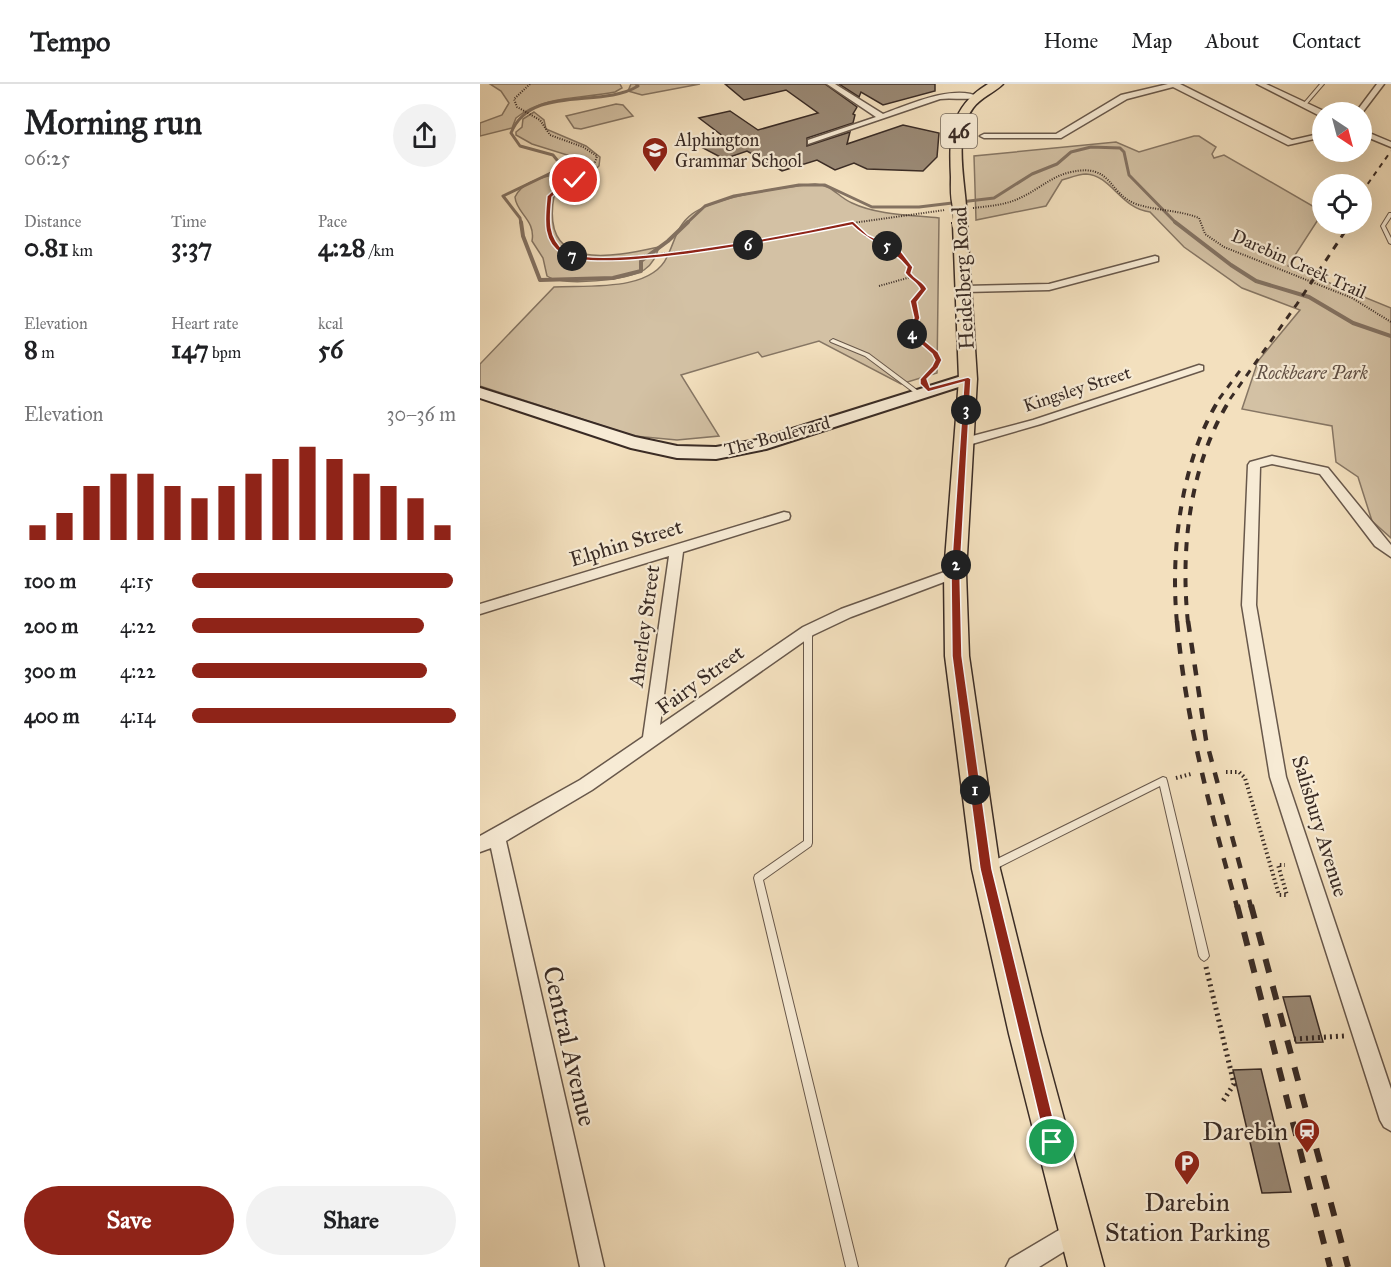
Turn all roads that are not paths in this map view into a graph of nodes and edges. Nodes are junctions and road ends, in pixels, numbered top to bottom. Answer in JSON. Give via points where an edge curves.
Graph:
{"nodes":[{"id":1,"x":830,"y":84,"type":"edge"},
{"id":2,"x":997,"y":84,"type":"edge"},
{"id":3,"x":1176,"y":84,"type":"edge"},
{"id":4,"x":1260,"y":84,"type":"edge"},
{"id":5,"x":1322,"y":84,"type":"edge"},
{"id":6,"x":1381,"y":84,"type":"edge"},
{"id":7,"x":975,"y":97,"type":"junction"},
{"id":8,"x":1367,"y":102,"type":"edge"},
{"id":9,"x":1304,"y":105,"type":"junction"},
{"id":10,"x":1312,"y":109,"type":"edge"},
{"id":11,"x":882,"y":117,"type":"junction"},
{"id":12,"x":984,"y":136,"type":"dead end"},
{"id":13,"x":1372,"y":136,"type":"edge"},
{"id":14,"x":1312,"y":138,"type":"edge"},
{"id":15,"x":811,"y":142,"type":"dead end"},
{"id":16,"x":1391,"y":145,"type":"edge"},
{"id":17,"x":1391,"y":214,"type":"edge"},
{"id":18,"x":1391,"y":243,"type":"edge"},
{"id":19,"x":1155,"y":259,"type":"dead end"},
{"id":20,"x":965,"y":289,"type":"junction"},
{"id":21,"x":833,"y":341,"type":"dead end"},
{"id":22,"x":1199,"y":368,"type":"dead end"},
{"id":23,"x":968,"y":379,"type":"junction"},
{"id":24,"x":923,"y":392,"type":"junction"},
{"id":25,"x":480,"y":393,"type":"edge"},
{"id":26,"x":965,"y":442,"type":"junction"},
{"id":27,"x":784,"y":516,"type":"dead end"},
{"id":28,"x":675,"y":551,"type":"junction"},
{"id":29,"x":1391,"y":552,"type":"edge"},
{"id":30,"x":955,"y":573,"type":"junction"},
{"id":31,"x":480,"y":609,"type":"edge"},
{"id":32,"x":808,"y":631,"type":"junction"},
{"id":33,"x":650,"y":742,"type":"junction"},
{"id":34,"x":489,"y":840,"type":"edge"},
{"id":35,"x":986,"y":869,"type":"junction"},
{"id":36,"x":1204,"y":956,"type":"road end"},
{"id":37,"x":1391,"y":1120,"type":"edge"},
{"id":38,"x":1076,"y":1231,"type":"junction"},
{"id":39,"x":592,"y":1267,"type":"edge"},
{"id":40,"x":852,"y":1267,"type":"edge"},
{"id":41,"x":1018,"y":1267,"type":"edge"},
{"id":42,"x":1086,"y":1267,"type":"edge"}],
"edges":[{"from":1,"to":11,"type":"street"},
{"from":2,"to":7,"type":"main road","number":"46"},
{"from":3,"to":12,"type":"street","via":[[1124,96],[1058,136]]},
{"from":3,"to":14,"type":"street","via":[[1291,144]]},
{"from":4,"to":9,"type":"street"},
{"from":5,"to":9,"type":"lane"},
{"from":6,"to":8,"type":"street"},
{"from":7,"to":11,"type":"street","via":[[945,96]]},
{"from":7,"to":20,"type":"main road","name":"Heidelberg Road","number":"46","bridge":true,"via":[[962,116],[960,127],[959,195]]},
{"from":9,"to":10,"type":"street"},
{"from":11,"to":15,"type":"street"},
{"from":13,"to":16,"type":"street"},
{"from":17,"to":18,"type":"lane","via":[[1383,226]]},
{"from":19,"to":20,"type":"street","via":[[1057,286]]},
{"from":20,"to":23,"type":"main road","name":"Heidelberg Road","number":"46"},
{"from":21,"to":24,"type":"lane","via":[[867,355]]},
{"from":22,"to":26,"type":"street","name":"Kingsley Street"},
{"from":23,"to":24,"type":"street","name":"The Boulevard"},
{"from":23,"to":26,"type":"main road","name":"Heidelberg Road","number":"46"},
{"from":24,"to":25,"type":"street","name":"The Boulevard","via":[[760,445],[716,453],[677,452],[632,442]]},
{"from":26,"to":30,"type":"main road","name":"Heidelberg Road","number":"46"},
{"from":27,"to":28,"type":"street","name":"Elphin Street"},
{"from":28,"to":31,"type":"street","name":"Elphin Street"},
{"from":28,"to":33,"type":"street","name":"Anerley Street"},
{"from":29,"to":37,"type":"street","name":"Salisbury Avenue","via":[[1324,471],[1272,460],[1254,465],[1249,605],[1278,777]]},
{"from":30,"to":32,"type":"street","name":"Fairy Street"},
{"from":30,"to":35,"type":"main road","name":"Heidelberg Road","number":"46","via":[[957,656]]},
{"from":32,"to":33,"type":"street","name":"Fairy Street"},
{"from":32,"to":40,"type":"lane","via":[[808,843],[758,878]]},
{"from":33,"to":34,"type":"street","name":"Fairy Street"},
{"from":34,"to":39,"type":"street","name":"Central Avenue"},
{"from":35,"to":36,"type":"lane","via":[[1163,781]]},
{"from":35,"to":38,"type":"main road","name":"Heidelberg Road","number":"46"},
{"from":38,"to":41,"type":"street"},
{"from":38,"to":42,"type":"main road","name":"Heidelberg Road","number":"46"}]}
